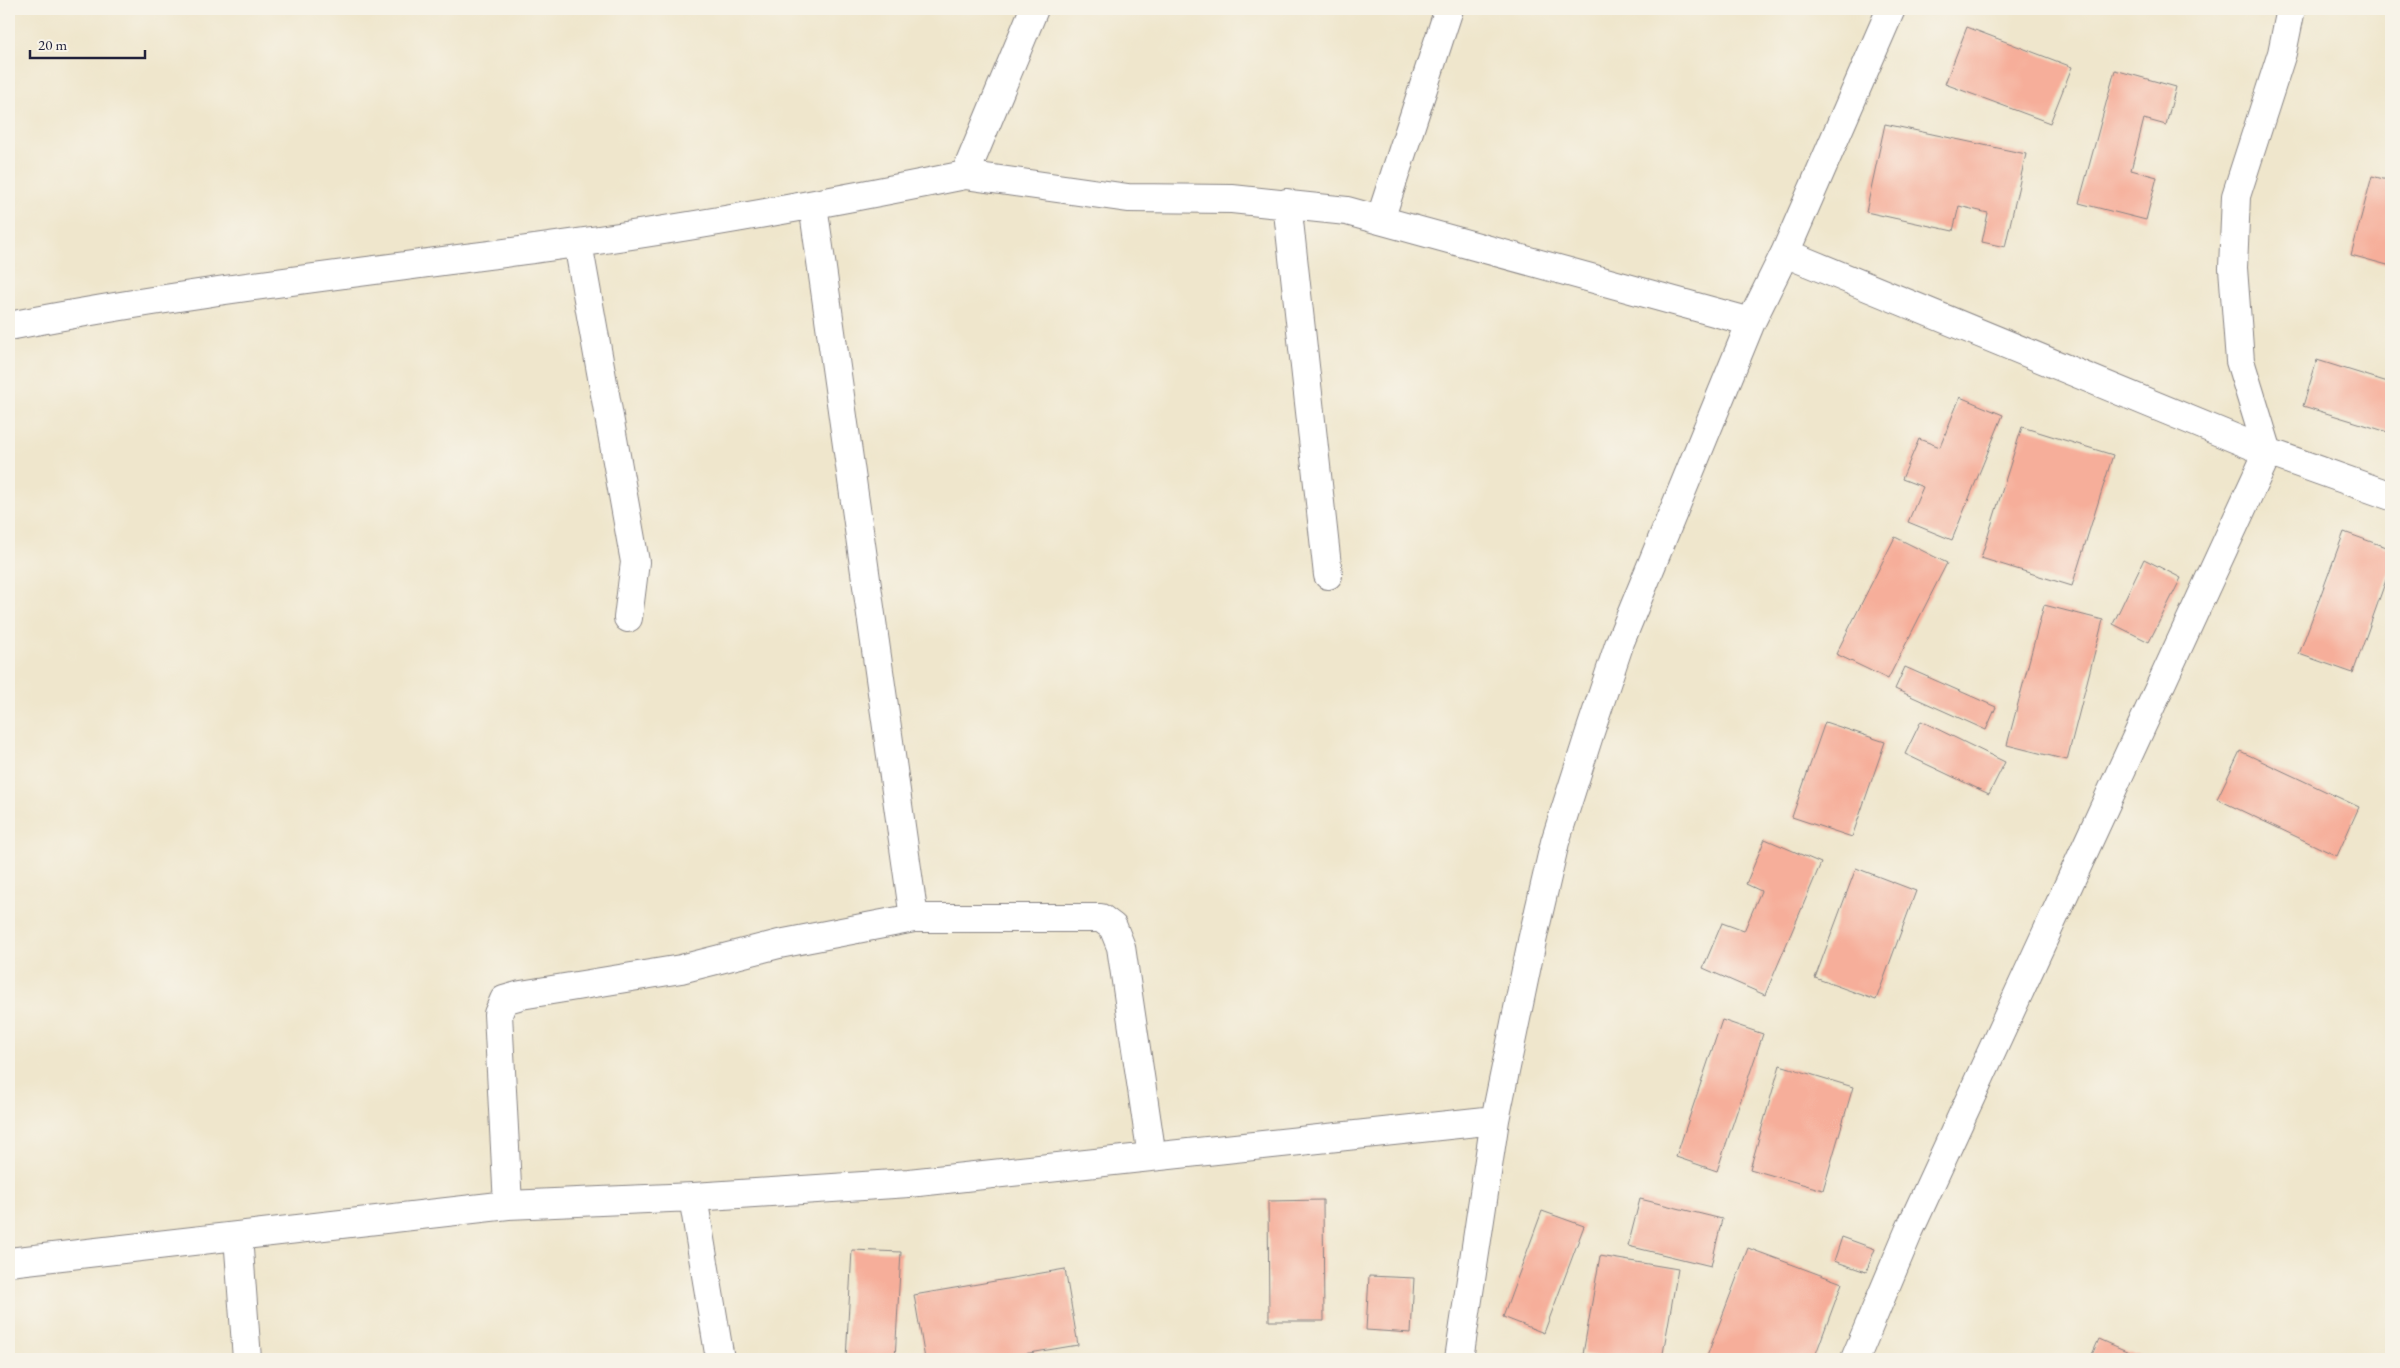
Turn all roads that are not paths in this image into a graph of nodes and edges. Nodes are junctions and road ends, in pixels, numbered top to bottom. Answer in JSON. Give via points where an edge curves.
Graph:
{"nodes":[{"id":1,"x":1034,"y":9,"type":"edge"},
{"id":2,"x":1449,"y":9,"type":"edge"},
{"id":3,"x":1891,"y":9,"type":"edge"},
{"id":4,"x":2291,"y":9,"type":"edge"},
{"id":5,"x":965,"y":175,"type":"junction"},
{"id":6,"x":1287,"y":203,"type":"junction"},
{"id":7,"x":813,"y":205,"type":"junction"},
{"id":8,"x":1380,"y":220,"type":"junction"},
{"id":9,"x":578,"y":243,"type":"junction"},
{"id":10,"x":1785,"y":253,"type":"junction"},
{"id":11,"x":1752,"y":322,"type":"junction"},
{"id":12,"x":9,"y":326,"type":"edge"},
{"id":13,"x":2268,"y":452,"type":"junction"},
{"id":14,"x":2391,"y":496,"type":"edge"},
{"id":15,"x":1328,"y":575,"type":"dead end"},
{"id":16,"x":628,"y":618,"type":"dead end"},
{"id":17,"x":914,"y":918,"type":"junction"},
{"id":18,"x":1495,"y":1120,"type":"junction"},
{"id":19,"x":1152,"y":1157,"type":"junction"},
{"id":20,"x":693,"y":1197,"type":"junction"},
{"id":21,"x":508,"y":1205,"type":"junction"},
{"id":22,"x":238,"y":1236,"type":"junction"},
{"id":23,"x":9,"y":1262,"type":"edge"},
{"id":24,"x":247,"y":1359,"type":"edge"},
{"id":25,"x":720,"y":1359,"type":"edge"},
{"id":26,"x":1459,"y":1359,"type":"edge"},
{"id":27,"x":1855,"y":1359,"type":"edge"}],
"edges":[{"from":1,"to":5,"type":"street"},
{"from":2,"to":8,"type":"street"},
{"from":3,"to":10,"type":"street"},
{"from":4,"to":13,"type":"street","via":[[2282,53],[2236,196],[2232,268],[2240,361]]},
{"from":5,"to":6,"type":"street","via":[[1128,198]]},
{"from":5,"to":7,"type":"street"},
{"from":6,"to":8,"type":"street","via":[[1347,211]]},
{"from":6,"to":15,"type":"street"},
{"from":7,"to":9,"type":"street"},
{"from":7,"to":17,"type":"street"},
{"from":8,"to":11,"type":"street"},
{"from":9,"to":12,"type":"street","via":[[82,311]]},
{"from":9,"to":16,"type":"street","via":[[634,562]]},
{"from":10,"to":11,"type":"street"},
{"from":10,"to":13,"type":"street"},
{"from":11,"to":18,"type":"street","via":[[1620,642],[1587,741],[1555,842]]},
{"from":13,"to":14,"type":"street"},
{"from":13,"to":27,"type":"street","via":[[1909,1231]]},
{"from":17,"to":19,"type":"street","via":[[1101,918],[1113,927],[1121,947]]},
{"from":17,"to":21,"type":"street","via":[[778,944],[681,970],[504,1000],[498,1014]]},
{"from":18,"to":19,"type":"street"},
{"from":18,"to":26,"type":"street"},
{"from":19,"to":20,"type":"street","via":[[909,1183]]},
{"from":20,"to":21,"type":"street"},
{"from":20,"to":25,"type":"street"},
{"from":21,"to":22,"type":"street"},
{"from":22,"to":23,"type":"street"},
{"from":22,"to":24,"type":"street"}]}
